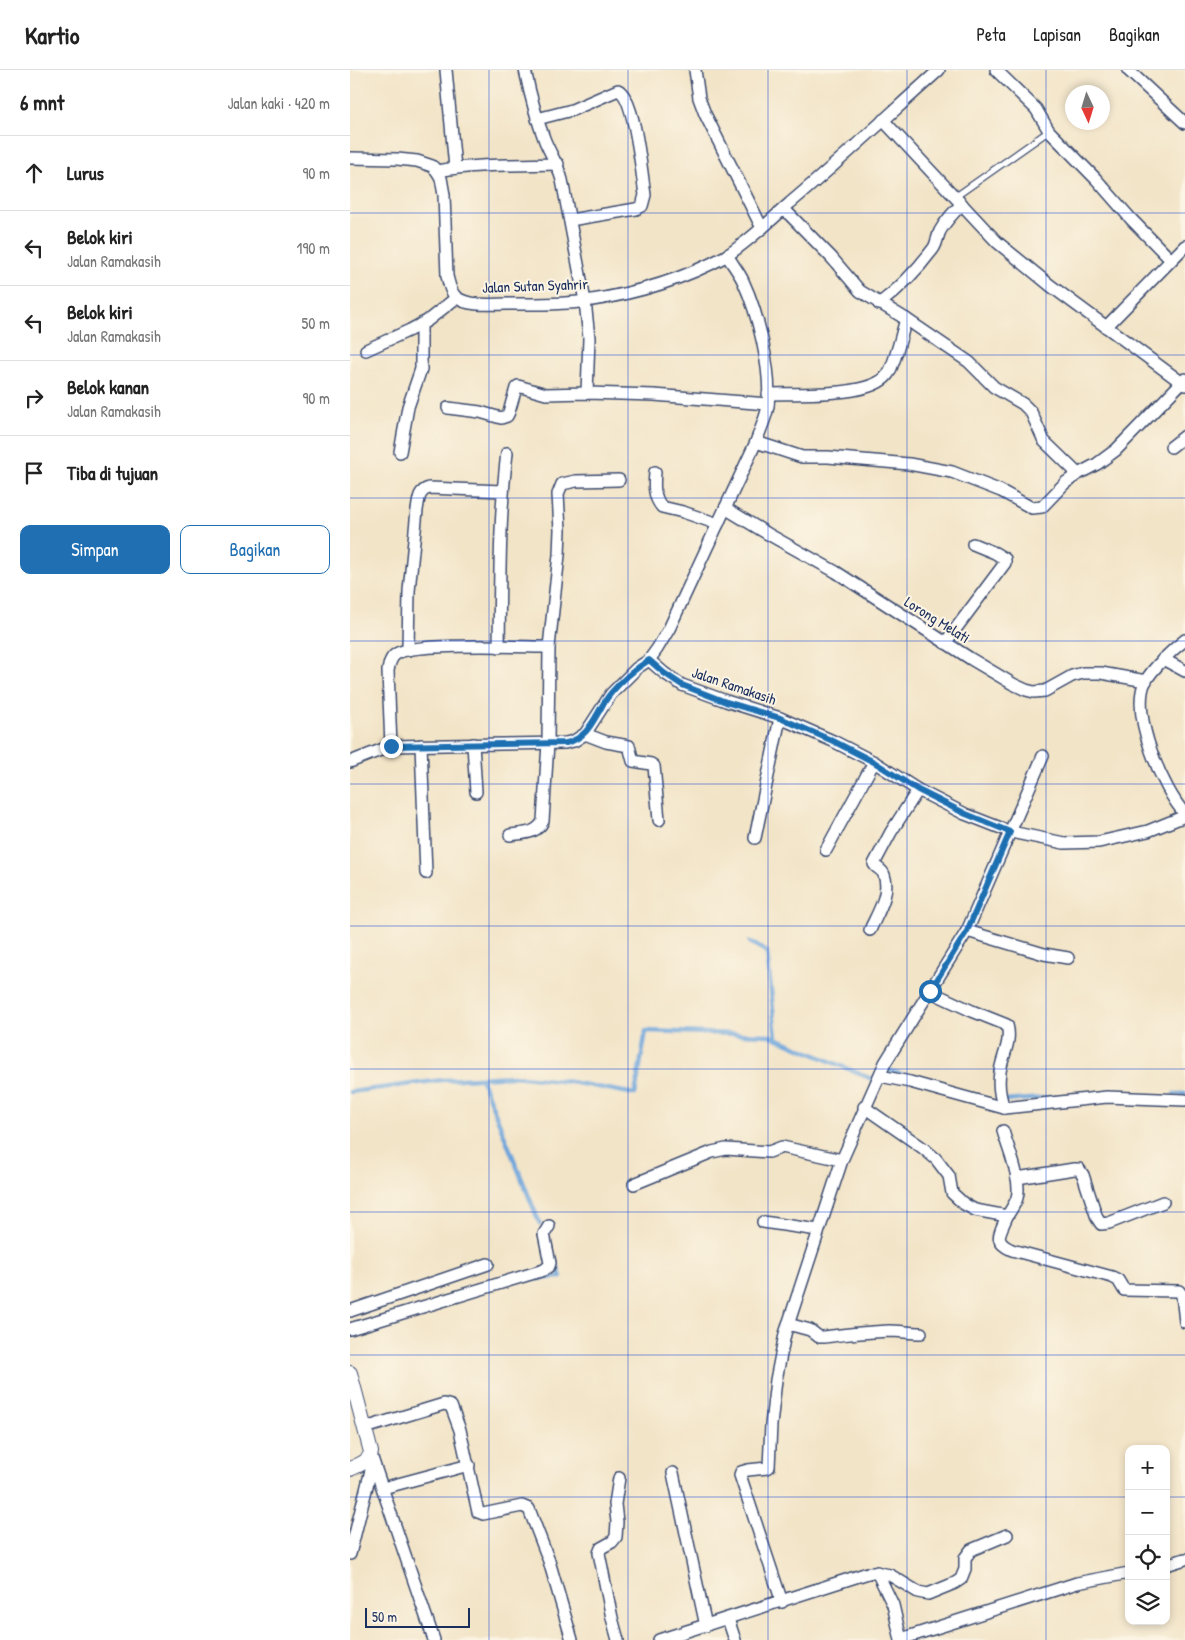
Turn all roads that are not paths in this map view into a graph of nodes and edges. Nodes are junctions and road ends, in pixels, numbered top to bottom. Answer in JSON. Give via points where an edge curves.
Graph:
{"nodes":[{"id":1,"x":446,"y":70,"type":"edge"},
{"id":2,"x":525,"y":70,"type":"edge"},
{"id":3,"x":695,"y":70,"type":"edge"},
{"id":4,"x":939,"y":70,"type":"edge"},
{"id":5,"x":996,"y":70,"type":"edge"},
{"id":6,"x":1128,"y":70,"type":"edge"},
{"id":7,"x":537,"y":119,"type":"junction"},
{"id":8,"x":884,"y":120,"type":"junction"},
{"id":9,"x":1185,"y":123,"type":"edge"},
{"id":10,"x":1049,"y":131,"type":"junction"},
{"id":11,"x":350,"y":158,"type":"edge"},
{"id":12,"x":558,"y":164,"type":"junction"},
{"id":13,"x":455,"y":168,"type":"junction"},
{"id":14,"x":437,"y":171,"type":"junction"},
{"id":15,"x":958,"y":201,"type":"junction"},
{"id":16,"x":784,"y":209,"type":"junction"},
{"id":17,"x":570,"y":220,"type":"junction"},
{"id":18,"x":762,"y":228,"type":"junction"},
{"id":19,"x":1185,"y":246,"type":"edge"},
{"id":20,"x":727,"y":255,"type":"junction"},
{"id":21,"x":1170,"y":259,"type":"junction"},
{"id":22,"x":456,"y":298,"type":"junction"},
{"id":23,"x":585,"y":301,"type":"junction"},
{"id":24,"x":879,"y":304,"type":"junction"},
{"id":25,"x":906,"y":319,"type":"junction"},
{"id":26,"x":421,"y":324,"type":"junction"},
{"id":27,"x":1106,"y":327,"type":"junction"},
{"id":28,"x":366,"y":350,"type":"dead end"},
{"id":29,"x":1184,"y":382,"type":"edge"},
{"id":30,"x":587,"y":393,"type":"junction"},
{"id":31,"x":768,"y":399,"type":"junction"},
{"id":32,"x":448,"y":408,"type":"dead end"},
{"id":33,"x":1185,"y":436,"type":"edge"},
{"id":34,"x":756,"y":442,"type":"junction"},
{"id":35,"x":1172,"y":447,"type":"dead end"},
{"id":36,"x":400,"y":452,"type":"dead end"},
{"id":37,"x":507,"y":453,"type":"dead end"},
{"id":38,"x":654,"y":472,"type":"dead end"},
{"id":39,"x":1078,"y":474,"type":"junction"},
{"id":40,"x":619,"y":480,"type":"dead end"},
{"id":41,"x":502,"y":491,"type":"junction"},
{"id":42,"x":725,"y":508,"type":"junction"},
{"id":43,"x":718,"y":524,"type":"junction"},
{"id":44,"x":973,"y":544,"type":"dead end"},
{"id":45,"x":1185,"y":640,"type":"edge"},
{"id":46,"x":945,"y":643,"type":"junction"},
{"id":47,"x":499,"y":647,"type":"junction"},
{"id":48,"x":549,"y":647,"type":"junction"},
{"id":49,"x":408,"y":650,"type":"junction"},
{"id":50,"x":1163,"y":659,"type":"junction"},
{"id":51,"x":649,"y":660,"type":"junction"},
{"id":52,"x":1185,"y":671,"type":"edge"},
{"id":53,"x":1146,"y":681,"type":"junction"},
{"id":54,"x":780,"y":718,"type":"junction"},
{"id":55,"x":585,"y":734,"type":"junction"},
{"id":56,"x":548,"y":743,"type":"junction"},
{"id":57,"x":473,"y":744,"type":"junction"},
{"id":58,"x":421,"y":745,"type":"junction"},
{"id":59,"x":391,"y":746,"type":"junction"},
{"id":60,"x":1043,"y":756,"type":"dead end"},
{"id":61,"x":350,"y":762,"type":"edge"},
{"id":62,"x":874,"y":762,"type":"junction"},
{"id":63,"x":918,"y":790,"type":"junction"},
{"id":64,"x":476,"y":792,"type":"dead end"},
{"id":65,"x":1185,"y":815,"type":"edge"},
{"id":66,"x":659,"y":820,"type":"dead end"},
{"id":67,"x":1010,"y":832,"type":"junction"},
{"id":68,"x":510,"y":835,"type":"dead end"},
{"id":69,"x":755,"y":838,"type":"dead end"},
{"id":70,"x":826,"y":850,"type":"dead end"},
{"id":71,"x":426,"y":873,"type":"dead end"},
{"id":72,"x":870,"y":930,"type":"dead end"},
{"id":73,"x":967,"y":931,"type":"junction"},
{"id":74,"x":1068,"y":958,"type":"dead end"},
{"id":75,"x":930,"y":991,"type":"junction"},
{"id":76,"x":880,"y":1075,"type":"junction"},
{"id":77,"x":1185,"y":1100,"type":"edge"},
{"id":78,"x":1002,"y":1103,"type":"junction"},
{"id":79,"x":864,"y":1107,"type":"junction"},
{"id":80,"x":1003,"y":1131,"type":"dead end"},
{"id":81,"x":842,"y":1160,"type":"junction"},
{"id":82,"x":1017,"y":1178,"type":"junction"},
{"id":83,"x":634,"y":1184,"type":"dead end"},
{"id":84,"x":1163,"y":1202,"type":"dead end"},
{"id":85,"x":1007,"y":1216,"type":"junction"},
{"id":86,"x":763,"y":1222,"type":"dead end"},
{"id":87,"x":548,"y":1226,"type":"dead end"},
{"id":88,"x":818,"y":1230,"type":"junction"},
{"id":89,"x":488,"y":1264,"type":"dead end"},
{"id":90,"x":350,"y":1312,"type":"edge"},
{"id":91,"x":1185,"y":1322,"type":"edge"},
{"id":92,"x":788,"y":1324,"type":"junction"},
{"id":93,"x":350,"y":1329,"type":"edge"},
{"id":94,"x":921,"y":1333,"type":"dead end"},
{"id":95,"x":350,"y":1373,"type":"edge"},
{"id":96,"x":365,"y":1428,"type":"junction"},
{"id":97,"x":372,"y":1459,"type":"junction"},
{"id":98,"x":469,"y":1465,"type":"junction"},
{"id":99,"x":350,"y":1469,"type":"edge"},
{"id":100,"x":673,"y":1473,"type":"dead end"},
{"id":101,"x":619,"y":1478,"type":"dead end"},
{"id":102,"x":383,"y":1488,"type":"junction"},
{"id":103,"x":1007,"y":1535,"type":"dead end"},
{"id":104,"x":350,"y":1554,"type":"edge"},
{"id":105,"x":1185,"y":1559,"type":"edge"},
{"id":106,"x":1170,"y":1564,"type":"edge"},
{"id":107,"x":877,"y":1572,"type":"junction"},
{"id":108,"x":1125,"y":1574,"type":"edge"},
{"id":109,"x":782,"y":1602,"type":"junction"},
{"id":110,"x":728,"y":1619,"type":"junction"},
{"id":111,"x":706,"y":1626,"type":"junction"},
{"id":112,"x":434,"y":1640,"type":"edge"},
{"id":113,"x":572,"y":1640,"type":"edge"},
{"id":114,"x":618,"y":1640,"type":"edge"},
{"id":115,"x":659,"y":1640,"type":"edge"},
{"id":116,"x":735,"y":1640,"type":"edge"},
{"id":117,"x":902,"y":1640,"type":"edge"}],
"edges":[{"from":1,"to":13,"type":"street"},
{"from":2,"to":7,"type":"street"},
{"from":3,"to":18,"type":"street","via":[[705,114]]},
{"from":4,"to":8,"type":"street","name":"Jalan Sutan Syahrir"},
{"from":5,"to":10,"type":"street","via":[[1036,109]]},
{"from":6,"to":9,"type":"street"},
{"from":7,"to":12,"type":"street"},
{"from":7,"to":17,"type":"street","via":[[572,110],[618,90],[623,93],[635,125],[644,195],[642,206]]},
{"from":8,"to":15,"type":"street"},
{"from":8,"to":16,"type":"street","name":"Jalan Sutan Syahrir"},
{"from":10,"to":15,"type":"lane"},
{"from":10,"to":21,"type":"street"},
{"from":11,"to":14,"type":"street","via":[[416,161]]},
{"from":12,"to":13,"type":"street"},
{"from":12,"to":17,"type":"street"},
{"from":13,"to":14,"type":"street"},
{"from":14,"to":22,"type":"street","via":[[444,195],[447,276]]},
{"from":15,"to":24,"type":"street","via":[[939,233],[935,247]]},
{"from":15,"to":27,"type":"street","via":[[997,242]]},
{"from":16,"to":18,"type":"street","name":"Jalan Sutan Syahrir"},
{"from":16,"to":24,"type":"street","via":[[860,292]]},
{"from":17,"to":23,"type":"street"},
{"from":18,"to":20,"type":"street","name":"Jalan Sutan Syahrir"},
{"from":19,"to":21,"type":"street"},
{"from":20,"to":23,"type":"street","name":"Jalan Sutan Syahrir","via":[[670,280]]},
{"from":20,"to":31,"type":"street","via":[[743,280],[754,309],[762,339]]},
{"from":21,"to":27,"type":"street"},
{"from":22,"to":23,"type":"street","name":"Jalan Sutan Syahrir","via":[[476,303]]},
{"from":22,"to":26,"type":"street"},
{"from":23,"to":30,"type":"street","via":[[589,338]]},
{"from":24,"to":25,"type":"street"},
{"from":25,"to":31,"type":"street","via":[[888,374],[870,387]]},
{"from":25,"to":39,"type":"street","via":[[969,362],[994,387],[1023,404],[1044,441]]},
{"from":26,"to":28,"type":"street"},
{"from":26,"to":36,"type":"street","via":[[421,369],[408,407]]},
{"from":27,"to":29,"type":"street"},
{"from":29,"to":39,"type":"street","via":[[1116,450]]},
{"from":30,"to":31,"type":"street"},
{"from":30,"to":32,"type":"street","via":[[546,394],[517,387],[507,416],[501,418]]},
{"from":31,"to":34,"type":"street","via":[[766,416]]},
{"from":33,"to":35,"type":"street"},
{"from":34,"to":39,"type":"street","via":[[802,457],[909,464],[952,472],[1035,508],[1046,504]]},
{"from":34,"to":42,"type":"street"},
{"from":37,"to":41,"type":"street"},
{"from":38,"to":43,"type":"street","via":[[656,499],[662,507]]},
{"from":40,"to":48,"type":"street","via":[[572,481],[560,487],[559,554]]},
{"from":41,"to":47,"type":"street"},
{"from":41,"to":49,"type":"street","via":[[429,488],[419,496],[409,591]]},
{"from":42,"to":43,"type":"street"},
{"from":42,"to":46,"type":"street","name":"Lorong Melati","via":[[836,572]]},
{"from":43,"to":51,"type":"street","via":[[669,629]]},
{"from":44,"to":46,"type":"street","via":[[995,553],[1005,559],[1005,563]]},
{"from":45,"to":50,"type":"street","name":"Jalan Ramakasih"},
{"from":46,"to":53,"type":"street","name":"Lorong Melati","via":[[1012,684],[1034,692],[1045,691],[1083,673]]},
{"from":47,"to":48,"type":"street"},
{"from":47,"to":49,"type":"street"},
{"from":48,"to":56,"type":"street"},
{"from":49,"to":59,"type":"street","via":[[393,656],[389,665]]},
{"from":50,"to":52,"type":"street"},
{"from":50,"to":53,"type":"street","name":"Jalan Ramakasih"},
{"from":51,"to":54,"type":"street","name":"Jalan Ramakasih","via":[[682,685]]},
{"from":51,"to":55,"type":"street","via":[[611,694]]},
{"from":53,"to":65,"type":"street","name":"Jalan Ramakasih","via":[[1141,709],[1146,737]]},
{"from":54,"to":62,"type":"street","name":"Jalan Ramakasih"},
{"from":54,"to":69,"type":"street"},
{"from":55,"to":56,"type":"street","via":[[574,741]]},
{"from":55,"to":66,"type":"street","via":[[629,746],[633,761],[654,766]]},
{"from":56,"to":57,"type":"street"},
{"from":56,"to":68,"type":"street","via":[[543,821],[534,831]]},
{"from":57,"to":58,"type":"street"},
{"from":57,"to":64,"type":"street"},
{"from":58,"to":59,"type":"street"},
{"from":58,"to":71,"type":"street"},
{"from":59,"to":61,"type":"street"},
{"from":60,"to":67,"type":"street"},
{"from":62,"to":63,"type":"street","name":"Jalan Ramakasih"},
{"from":62,"to":70,"type":"street"},
{"from":63,"to":67,"type":"street","name":"Jalan Ramakasih"},
{"from":63,"to":72,"type":"street","via":[[874,864],[883,872],[886,882],[884,897]]},
{"from":65,"to":67,"type":"street","name":"Jalan Ramakasih","via":[[1148,831],[1098,842],[1064,843]]},
{"from":67,"to":73,"type":"street"},
{"from":73,"to":74,"type":"street"},
{"from":73,"to":75,"type":"street"},
{"from":75,"to":76,"type":"street"},
{"from":75,"to":78,"type":"street","via":[[1007,1025],[1008,1043],[1000,1071]]},
{"from":76,"to":78,"type":"street"},
{"from":76,"to":79,"type":"street"},
{"from":77,"to":78,"type":"street","via":[[1107,1097]]},
{"from":79,"to":81,"type":"street"},
{"from":79,"to":85,"type":"street","via":[[936,1159],[949,1176],[952,1193],[964,1204],[975,1210]]},
{"from":80,"to":82,"type":"street"},
{"from":81,"to":83,"type":"street","via":[[782,1147],[769,1152],[726,1148]]},
{"from":81,"to":88,"type":"street"},
{"from":82,"to":84,"type":"street","via":[[1079,1169],[1102,1224]]},
{"from":82,"to":85,"type":"street","via":[[1017,1199]]},
{"from":85,"to":91,"type":"street","via":[[1000,1238],[1003,1246],[1112,1277],[1124,1290],[1179,1291]]},
{"from":86,"to":88,"type":"street"},
{"from":87,"to":93,"type":"street","via":[[544,1234],[550,1262],[544,1270]]},
{"from":88,"to":92,"type":"street"},
{"from":89,"to":90,"type":"street"},
{"from":92,"to":94,"type":"street","via":[[824,1337],[889,1331]]},
{"from":92,"to":109,"type":"street","via":[[776,1380],[769,1465],[742,1471],[740,1475]]},
{"from":95,"to":96,"type":"street"},
{"from":96,"to":97,"type":"street"},
{"from":96,"to":98,"type":"street","via":[[448,1405],[458,1422]]},
{"from":97,"to":99,"type":"street"},
{"from":97,"to":102,"type":"street"},
{"from":97,"to":104,"type":"street"},
{"from":98,"to":102,"type":"street"},
{"from":98,"to":113,"type":"street","via":[[480,1514],[522,1506],[529,1509],[549,1561]]},
{"from":100,"to":111,"type":"street"},
{"from":101,"to":114,"type":"street","via":[[615,1504],[616,1537],[599,1553]]},
{"from":102,"to":112,"type":"street"},
{"from":103,"to":107,"type":"street","via":[[971,1550],[965,1558],[961,1579],[928,1594]]},
{"from":105,"to":106,"type":"street"},
{"from":107,"to":109,"type":"street"},
{"from":107,"to":117,"type":"street","via":[[893,1605]]},
{"from":108,"to":117,"type":"street","via":[[1078,1583]]},
{"from":109,"to":110,"type":"street"},
{"from":110,"to":111,"type":"street"},
{"from":110,"to":116,"type":"street"},
{"from":111,"to":115,"type":"street"}]}
